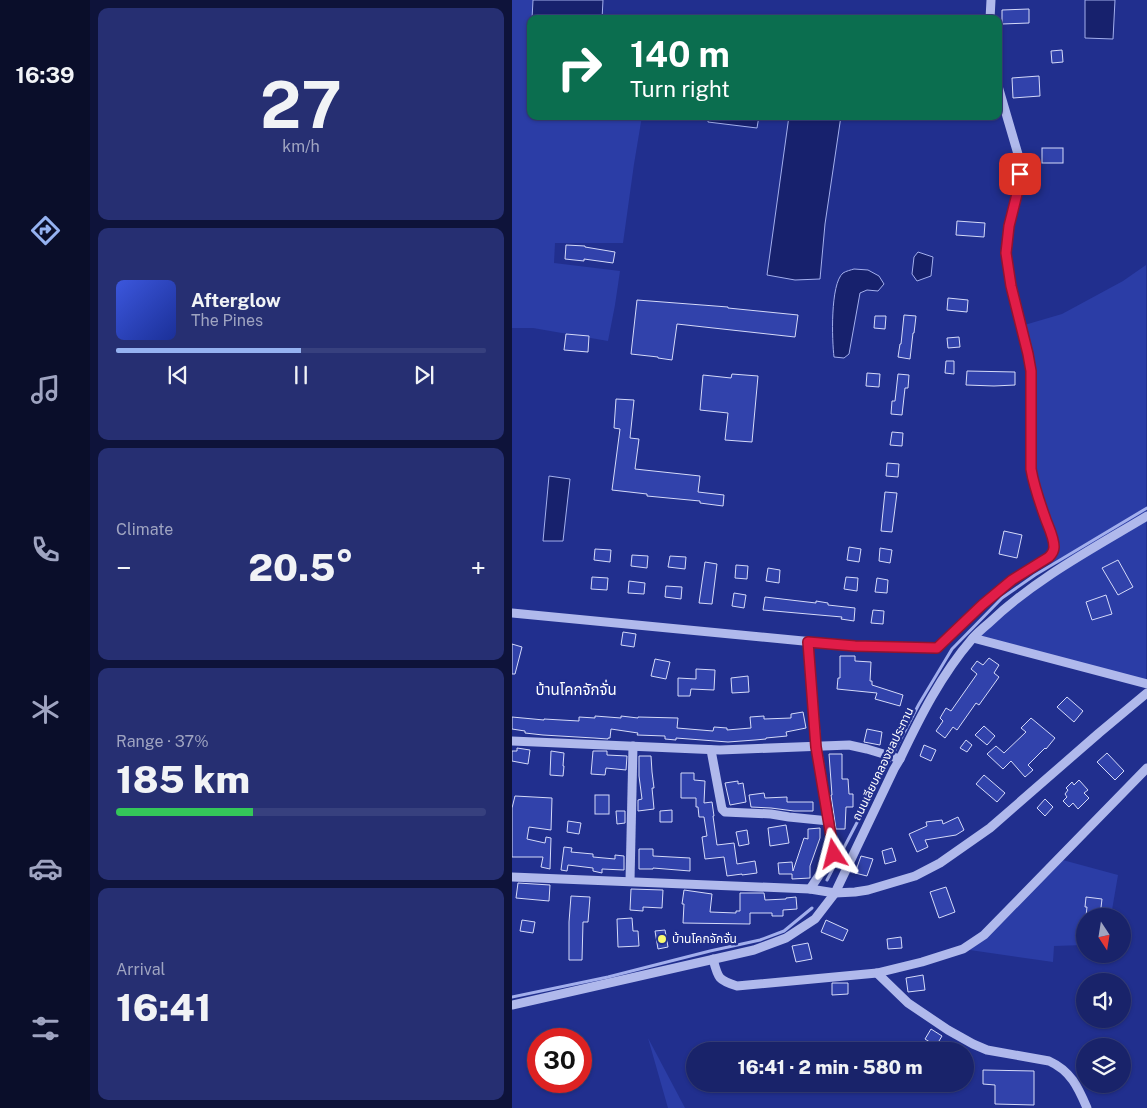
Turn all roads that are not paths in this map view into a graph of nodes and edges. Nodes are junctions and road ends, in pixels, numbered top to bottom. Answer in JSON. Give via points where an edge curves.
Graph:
{"nodes":[{"id":1,"x":991,"y":0,"type":"edge"},
{"id":2,"x":990,"y":15,"type":"edge"},
{"id":3,"x":1002,"y":100,"type":"edge"},
{"id":4,"x":1146,"y":516,"type":"edge"},
{"id":5,"x":512,"y":613,"type":"edge"},
{"id":6,"x":973,"y":638,"type":"junction"},
{"id":7,"x":808,"y":642,"type":"junction"},
{"id":8,"x":1146,"y":684,"type":"edge"},
{"id":9,"x":1146,"y":694,"type":"edge"},
{"id":10,"x":512,"y":741,"type":"edge"},
{"id":11,"x":633,"y":746,"type":"junction"},
{"id":12,"x":816,"y":747,"type":"junction"},
{"id":13,"x":711,"y":750,"type":"junction"},
{"id":14,"x":898,"y":759,"type":"junction"},
{"id":15,"x":1146,"y":768,"type":"edge"},
{"id":16,"x":829,"y":821,"type":"junction"},
{"id":17,"x":512,"y":877,"type":"edge"},
{"id":18,"x":630,"y":882,"type":"junction"},
{"id":19,"x":810,"y":889,"type":"junction"},
{"id":20,"x":836,"y":893,"type":"junction"},
{"id":21,"x":713,"y":959,"type":"junction"},
{"id":22,"x":877,"y":973,"type":"junction"},
{"id":23,"x":512,"y":1005,"type":"edge"},
{"id":24,"x":1087,"y":1108,"type":"edge"}],
"edges":[{"from":1,"to":2,"type":"street"},
{"from":3,"to":7,"type":"street","via":[[1020,161],[1020,182],[1006,253],[1031,371],[1031,469],[1053,539],[1053,553],[1012,580],[937,648]]},
{"from":4,"to":6,"type":"street","name":"ถนนเลียบคลองชลประทาน","via":[[1021,595]]},
{"from":5,"to":7,"type":"street"},
{"from":6,"to":8,"type":"street"},
{"from":6,"to":14,"type":"street","name":"ถนนเลียบคลองชลประทาน","via":[[935,690]]},
{"from":7,"to":12,"type":"street"},
{"from":9,"to":20,"type":"street","via":[[990,828],[951,857],[902,881],[868,890]]},
{"from":10,"to":11,"type":"street"},
{"from":11,"to":13,"type":"street"},
{"from":11,"to":18,"type":"street"},
{"from":12,"to":13,"type":"street"},
{"from":12,"to":14,"type":"street","via":[[849,745]]},
{"from":12,"to":16,"type":"street"},
{"from":13,"to":16,"type":"street","via":[[725,812]]},
{"from":14,"to":20,"type":"street","name":"ถนนเลียบคลองชลประทาน"},
{"from":15,"to":22,"type":"street","via":[[984,935],[963,949]]},
{"from":16,"to":19,"type":"street","via":[[834,854]]},
{"from":17,"to":18,"type":"street"},
{"from":18,"to":19,"type":"street"},
{"from":19,"to":20,"type":"street"},
{"from":20,"to":21,"type":"street","name":"ถนนเลียบคลองชลประทาน","via":[[815,919],[786,938],[754,950]]},
{"from":21,"to":22,"type":"street","via":[[723,982],[736,986]]},
{"from":21,"to":23,"type":"street","name":"ถนนเลียบคลองชลประทาน"},
{"from":22,"to":24,"type":"street","via":[[908,1003],[973,1044],[987,1050],[1059,1065],[1077,1087]]}]}
